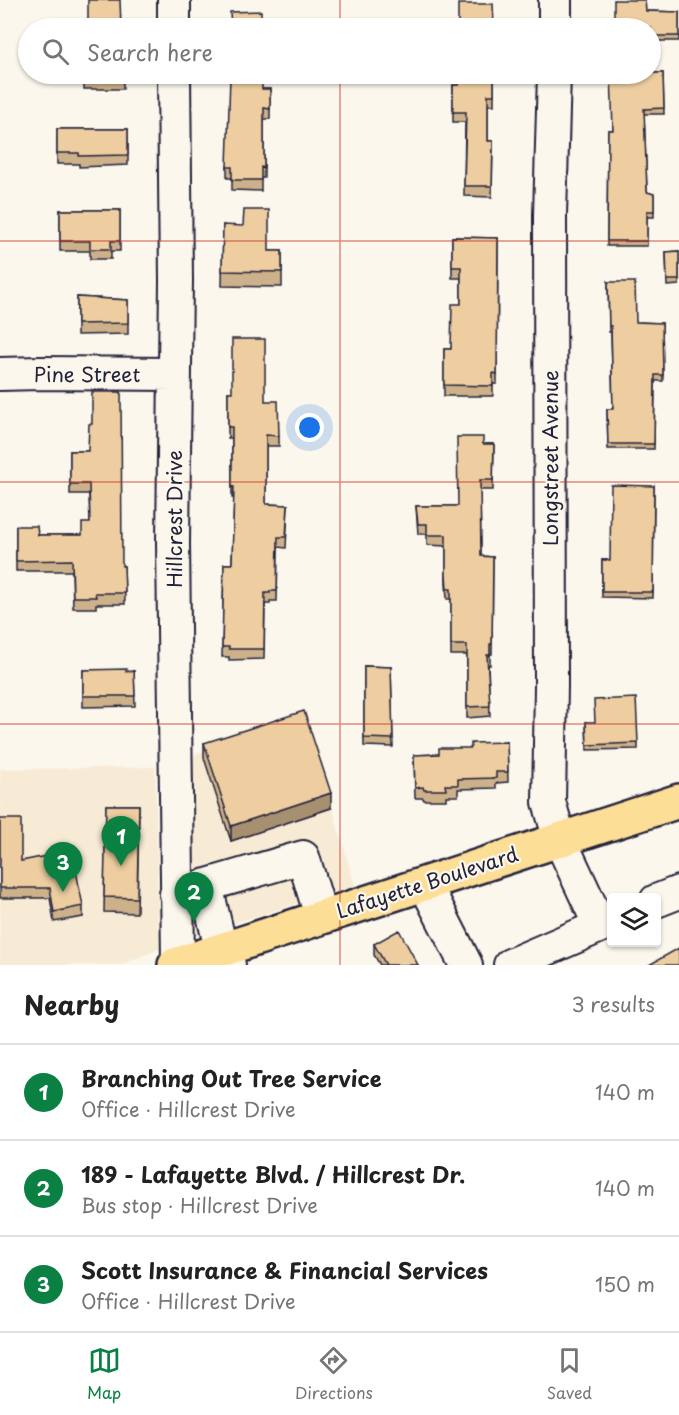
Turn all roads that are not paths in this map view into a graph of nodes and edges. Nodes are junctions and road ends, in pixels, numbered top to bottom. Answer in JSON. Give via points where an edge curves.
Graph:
{"nodes":[{"id":1,"x":174,"y":0,"type":"edge"},
{"id":2,"x":555,"y":0,"type":"edge"},
{"id":3,"x":174,"y":18,"type":"edge"},
{"id":4,"x":555,"y":18,"type":"edge"},
{"id":5,"x":174,"y":84,"type":"edge"},
{"id":6,"x":554,"y":84,"type":"edge"},
{"id":7,"x":0,"y":374,"type":"edge"},
{"id":8,"x":175,"y":374,"type":"junction"},
{"id":9,"x":679,"y":801,"type":"edge"},
{"id":10,"x":560,"y":840,"type":"junction"},
{"id":11,"x":425,"y":884,"type":"junction"},
{"id":12,"x":206,"y":885,"type":"junction"},
{"id":13,"x":679,"y":892,"type":"edge"},
{"id":14,"x":176,"y":894,"type":"junction"},
{"id":15,"x":661,"y":900,"type":"edge"},
{"id":16,"x":321,"y":916,"type":"junction"},
{"id":17,"x":606,"y":923,"type":"edge"},
{"id":18,"x":225,"y":957,"type":"edge"},
{"id":19,"x":176,"y":964,"type":"edge"},
{"id":20,"x":466,"y":965,"type":"edge"},
{"id":21,"x":510,"y":965,"type":"edge"}],
"edges":[{"from":1,"to":3,"type":"street"},
{"from":2,"to":4,"type":"street"},
{"from":5,"to":8,"type":"street","name":"Hillcrest Drive"},
{"from":6,"to":10,"type":"street","name":"Longstreet Avenue","via":[[549,802]]},
{"from":7,"to":8,"type":"street","name":"Pine Street"},
{"from":8,"to":14,"type":"street","name":"Hillcrest Drive"},
{"from":9,"to":10,"type":"main road","name":"Lafayette Boulevard"},
{"from":10,"to":11,"type":"main road","name":"Lafayette Boulevard"},
{"from":10,"to":17,"type":"street","name":"Longstreet Avenue"},
{"from":11,"to":16,"type":"main road","name":"Lafayette Boulevard"},
{"from":11,"to":20,"type":"street"},
{"from":12,"to":14,"type":"street"},
{"from":12,"to":16,"type":"street","via":[[303,857]]},
{"from":12,"to":18,"type":"street"},
{"from":13,"to":15,"type":"street"},
{"from":14,"to":19,"type":"street","name":"Hillcrest Drive"},
{"from":16,"to":18,"type":"main road","name":"Lafayette Boulevard"},
{"from":17,"to":21,"type":"street"},
{"from":18,"to":19,"type":"main road","name":"Lafayette Boulevard"}]}
